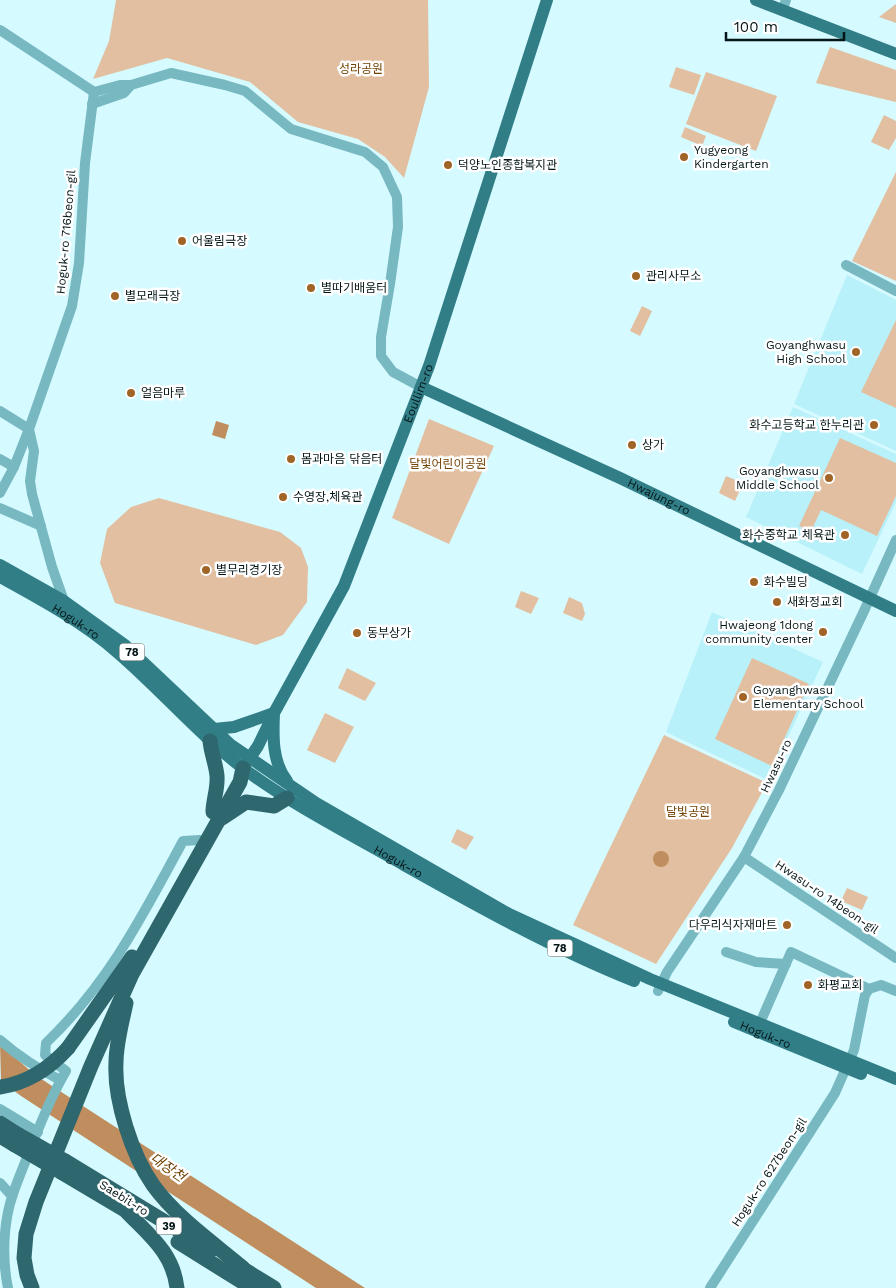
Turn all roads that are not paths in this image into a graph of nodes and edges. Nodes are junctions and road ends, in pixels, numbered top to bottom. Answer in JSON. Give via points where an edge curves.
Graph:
{"nodes":[{"id":1,"x":547,"y":0,"type":"edge"},
{"id":2,"x":756,"y":0,"type":"edge"},
{"id":3,"x":784,"y":5,"type":"edge"},
{"id":4,"x":0,"y":30,"type":"edge"},
{"id":5,"x":896,"y":54,"type":"edge"},
{"id":6,"x":131,"y":85,"type":"junction"},
{"id":7,"x":94,"y":92,"type":"junction"},
{"id":8,"x":92,"y":104,"type":"junction"},
{"id":9,"x":846,"y":265,"type":"dead end"},
{"id":10,"x":896,"y":291,"type":"edge"},
{"id":11,"x":421,"y":388,"type":"junction"},
{"id":12,"x":0,"y":411,"type":"edge"},
{"id":13,"x":29,"y":429,"type":"junction"},
{"id":14,"x":0,"y":459,"type":"edge"},
{"id":15,"x":14,"y":467,"type":"junction"},
{"id":16,"x":0,"y":493,"type":"edge"},
{"id":17,"x":0,"y":508,"type":"edge"},
{"id":18,"x":41,"y":526,"type":"junction"},
{"id":19,"x":896,"y":540,"type":"edge"},
{"id":20,"x":0,"y":565,"type":"edge"},
{"id":21,"x":0,"y":577,"type":"edge"},
{"id":22,"x":869,"y":597,"type":"junction"},
{"id":23,"x":64,"y":601,"type":"junction"},
{"id":24,"x":896,"y":611,"type":"edge"},
{"id":25,"x":274,"y":713,"type":"junction"},
{"id":26,"x":212,"y":735,"type":"junction"},
{"id":27,"x":246,"y":763,"type":"junction"},
{"id":28,"x":289,"y":792,"type":"junction"},
{"id":29,"x":217,"y":815,"type":"junction"},
{"id":30,"x":200,"y":840,"type":"junction"},
{"id":31,"x":744,"y":858,"type":"junction"},
{"id":32,"x":147,"y":930,"type":"junction"},
{"id":33,"x":726,"y":952,"type":"dead end"},
{"id":34,"x":896,"y":958,"type":"edge"},
{"id":35,"x":786,"y":964,"type":"junction"},
{"id":36,"x":132,"y":974,"type":"junction"},
{"id":37,"x":660,"y":987,"type":"junction"},
{"id":38,"x":869,"y":989,"type":"junction"},
{"id":39,"x":896,"y":991,"type":"edge"},
{"id":40,"x":760,"y":1023,"type":"junction"},
{"id":41,"x":0,"y":1040,"type":"edge"},
{"id":42,"x":848,"y":1064,"type":"junction"},
{"id":43,"x":87,"y":1065,"type":"junction"},
{"id":44,"x":896,"y":1079,"type":"edge"},
{"id":45,"x":59,"y":1082,"type":"junction"},
{"id":46,"x":0,"y":1087,"type":"edge"},
{"id":47,"x":896,"y":1088,"type":"edge"},
{"id":48,"x":0,"y":1109,"type":"edge"},
{"id":49,"x":0,"y":1123,"type":"edge"},
{"id":50,"x":38,"y":1132,"type":"junction"},
{"id":51,"x":0,"y":1136,"type":"edge"},
{"id":52,"x":17,"y":1140,"type":"junction"},
{"id":53,"x":59,"y":1157,"type":"junction"},
{"id":54,"x":0,"y":1183,"type":"edge"},
{"id":55,"x":12,"y":1196,"type":"junction"},
{"id":56,"x":127,"y":1212,"type":"junction"},
{"id":57,"x":243,"y":1268,"type":"junction"},
{"id":58,"x":8,"y":1288,"type":"edge"},
{"id":59,"x":25,"y":1288,"type":"edge"},
{"id":60,"x":32,"y":1288,"type":"edge"},
{"id":61,"x":177,"y":1288,"type":"edge"},
{"id":62,"x":252,"y":1288,"type":"edge"},
{"id":63,"x":274,"y":1288,"type":"edge"},
{"id":64,"x":710,"y":1288,"type":"edge"}],
"edges":[{"from":1,"to":11,"type":"main road","name":"Eoullim-ro"},
{"from":2,"to":3,"type":"main road"},
{"from":3,"to":5,"type":"main road"},
{"from":4,"to":7,"type":"street"},
{"from":6,"to":7,"type":"street"},
{"from":6,"to":8,"type":"street","via":[[124,92]]},
{"from":6,"to":11,"type":"street","via":[[171,73],[245,91],[291,129],[364,152],[383,167],[398,197],[398,227],[381,337],[382,356],[393,372]]},
{"from":7,"to":8,"type":"street","name":"Hoguk-ro 716beon-gil"},
{"from":8,"to":13,"type":"street","name":"Hoguk-ro 716beon-gil","via":[[72,306]]},
{"from":9,"to":10,"type":"street"},
{"from":11,"to":22,"type":"main road","name":"Hwajung-ro","via":[[620,478]]},
{"from":11,"to":25,"type":"main road","name":"Eoullim-ro","via":[[344,586]]},
{"from":12,"to":13,"type":"street"},
{"from":13,"to":15,"type":"street","name":"Hoguk-ro 716beon-gil"},
{"from":13,"to":18,"type":"street","via":[[34,452],[30,480]]},
{"from":14,"to":15,"type":"street"},
{"from":15,"to":16,"type":"street","name":"Hoguk-ro 716beon-gil"},
{"from":17,"to":18,"type":"street"},
{"from":18,"to":23,"type":"street"},
{"from":19,"to":22,"type":"street","name":"Hwasu-ro"},
{"from":20,"to":23,"type":"main road","name":"Hoguk-ro","number":"78"},
{"from":21,"to":26,"type":"main road","name":"Hoguk-ro","number":"78","via":[[55,607],[117,652]]},
{"from":22,"to":24,"type":"main road","name":"Hwajung-ro"},
{"from":22,"to":31,"type":"street","name":"Hwasu-ro"},
{"from":23,"to":26,"type":"main road","name":"Hoguk-ro","number":"78","via":[[125,645]]},
{"from":25,"to":26,"type":"main road"},
{"from":25,"to":27,"type":"main road","name":"Eoullim-ro"},
{"from":25,"to":28,"type":"main road","via":[[277,762]]},
{"from":26,"to":27,"type":"main road","name":"Hoguk-ro","number":"78"},
{"from":26,"to":29,"type":"highway","via":[[211,753],[218,788],[214,801]]},
{"from":27,"to":28,"type":"main road","name":"Hoguk-ro","number":"78"},
{"from":27,"to":29,"type":"highway","via":[[240,782]]},
{"from":28,"to":29,"type":"highway","via":[[274,806],[246,802]]},
{"from":28,"to":37,"type":"main road","name":"Hoguk-ro","number":"78","via":[[505,921],[617,974]]},
{"from":29,"to":30,"type":"highway"},
{"from":29,"to":36,"type":"highway"},
{"from":30,"to":32,"type":"highway"},
{"from":30,"to":45,"type":"street","via":[[183,841],[116,961],[65,1026],[46,1043],[45,1055],[66,1071]]},
{"from":31,"to":34,"type":"street","name":"Hwasu-ro 14beon-gil"},
{"from":31,"to":37,"type":"street","name":"Hwasu-ro"},
{"from":32,"to":43,"type":"highway"},
{"from":32,"to":46,"type":"highway","bridge":true,"via":[[130,961],[57,1060],[26,1081]]},
{"from":33,"to":35,"type":"street","via":[[756,962]]},
{"from":35,"to":38,"type":"street","via":[[791,952]]},
{"from":35,"to":40,"type":"street","name":"Hoguk-ro"},
{"from":36,"to":43,"type":"highway"},
{"from":36,"to":57,"type":"highway","via":[[116,1063],[123,1117],[133,1146],[153,1185],[179,1214]]},
{"from":37,"to":40,"type":"main road","name":"Hoguk-ro","number":"78"},
{"from":37,"to":42,"type":"main road","name":"Hoguk-ro","number":"78"},
{"from":38,"to":39,"type":"street","via":[[881,985]]},
{"from":38,"to":42,"type":"street"},
{"from":40,"to":42,"type":"main road","name":"Hoguk-ro","number":"78"},
{"from":41,"to":45,"type":"street"},
{"from":42,"to":44,"type":"main road","name":"Hoguk-ro","number":"78"},
{"from":42,"to":47,"type":"main road","name":"Hoguk-ro","number":"78"},
{"from":42,"to":64,"type":"street","name":"Hoguk-ro 627beon-gil","via":[[835,1093]]},
{"from":43,"to":53,"type":"highway"},
{"from":45,"to":50,"type":"street"},
{"from":48,"to":50,"type":"street"},
{"from":49,"to":52,"type":"highway","name":"Saebit-ro","number":"39"},
{"from":50,"to":55,"type":"street"},
{"from":51,"to":52,"type":"highway","name":"Saebit-ro","number":"39"},
{"from":52,"to":53,"type":"highway","name":"Saebit-ro","number":"39","bridge":true},
{"from":53,"to":56,"type":"highway","name":"Saebit-ro","number":"39"},
{"from":53,"to":57,"type":"highway","name":"Saebit-ro","number":"39"},
{"from":53,"to":59,"type":"highway","via":[[30,1201],[21,1233],[18,1255]]},
{"from":53,"to":60,"type":"highway","via":[[36,1202],[26,1234],[24,1258]]},
{"from":54,"to":55,"type":"street"},
{"from":55,"to":58,"type":"street","via":[[5,1238],[4,1271]]},
{"from":56,"to":61,"type":"highway","via":[[163,1250],[174,1270]]},
{"from":56,"to":62,"type":"highway","name":"Saebit-ro","number":"39"},
{"from":57,"to":63,"type":"highway","name":"Saebit-ro","number":"39"}]}
